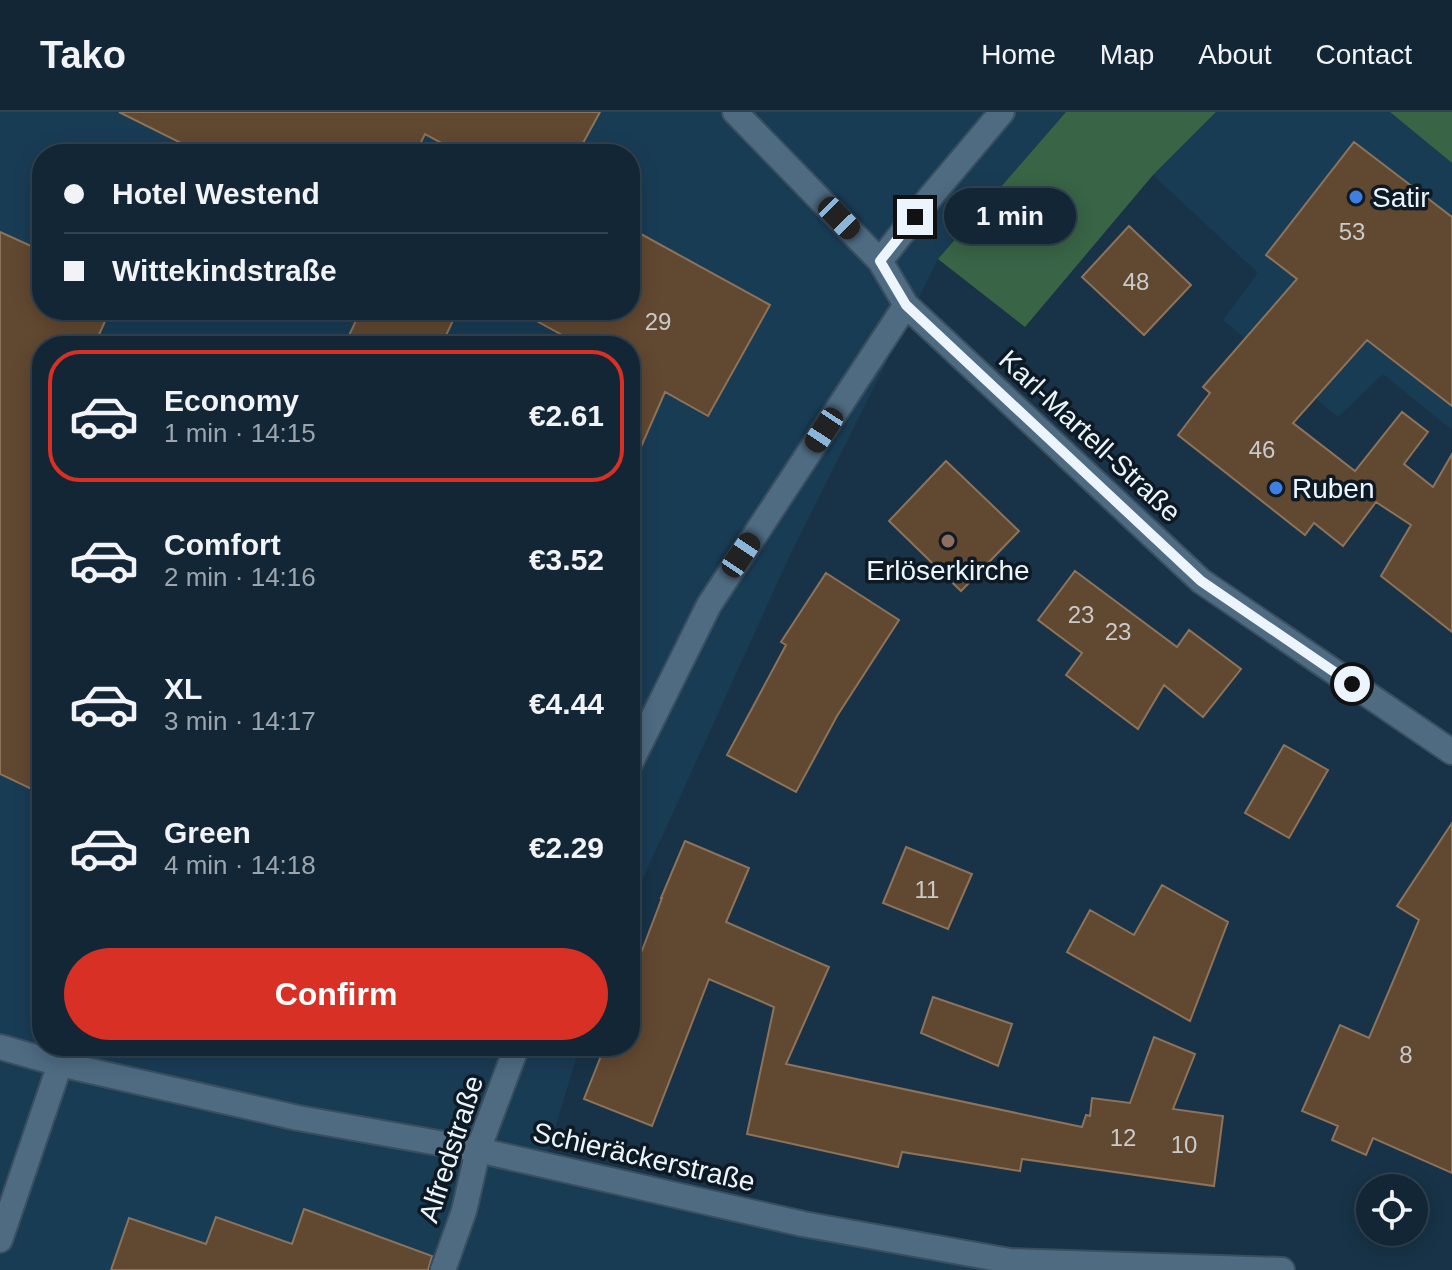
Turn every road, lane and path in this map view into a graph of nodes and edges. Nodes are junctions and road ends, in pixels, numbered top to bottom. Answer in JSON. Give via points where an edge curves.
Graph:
{"nodes":[{"id":1,"x":735,"y":112,"type":"edge"},
{"id":2,"x":1002,"y":112,"type":"edge"},
{"id":3,"x":880,"y":261,"type":"junction"},
{"id":4,"x":906,"y":305,"type":"junction"},
{"id":5,"x":640,"y":744,"type":"edge"},
{"id":6,"x":1452,"y":752,"type":"edge"},
{"id":7,"x":0,"y":1047,"type":"edge"},
{"id":8,"x":513,"y":1056,"type":"edge"},
{"id":9,"x":60,"y":1064,"type":"junction"},
{"id":10,"x":478,"y":1150,"type":"junction"},
{"id":11,"x":0,"y":1240,"type":"edge"},
{"id":12,"x":443,"y":1270,"type":"edge"},
{"id":13,"x":1282,"y":1270,"type":"edge"}],
"edges":[{"from":1,"to":3,"type":"street","name":"Karl-Martell-Straße"},
{"from":2,"to":3,"type":"street"},
{"from":3,"to":4,"type":"street","name":"Karl-Martell-Straße"},
{"from":4,"to":5,"type":"street","via":[[709,605]]},
{"from":4,"to":6,"type":"street","name":"Karl-Martell-Straße","via":[[1201,581]]},
{"from":7,"to":9,"type":"street","name":"Schieräckerstraße"},
{"from":8,"to":10,"type":"street","name":"Alfredstraße"},
{"from":9,"to":10,"type":"street","name":"Schieräckerstraße","via":[[298,1118]]},
{"from":9,"to":11,"type":"street"},
{"from":10,"to":12,"type":"street","name":"Alfredstraße"},
{"from":10,"to":13,"type":"street","name":"Schieräckerstraße","via":[[803,1224],[1010,1261]]}]}
